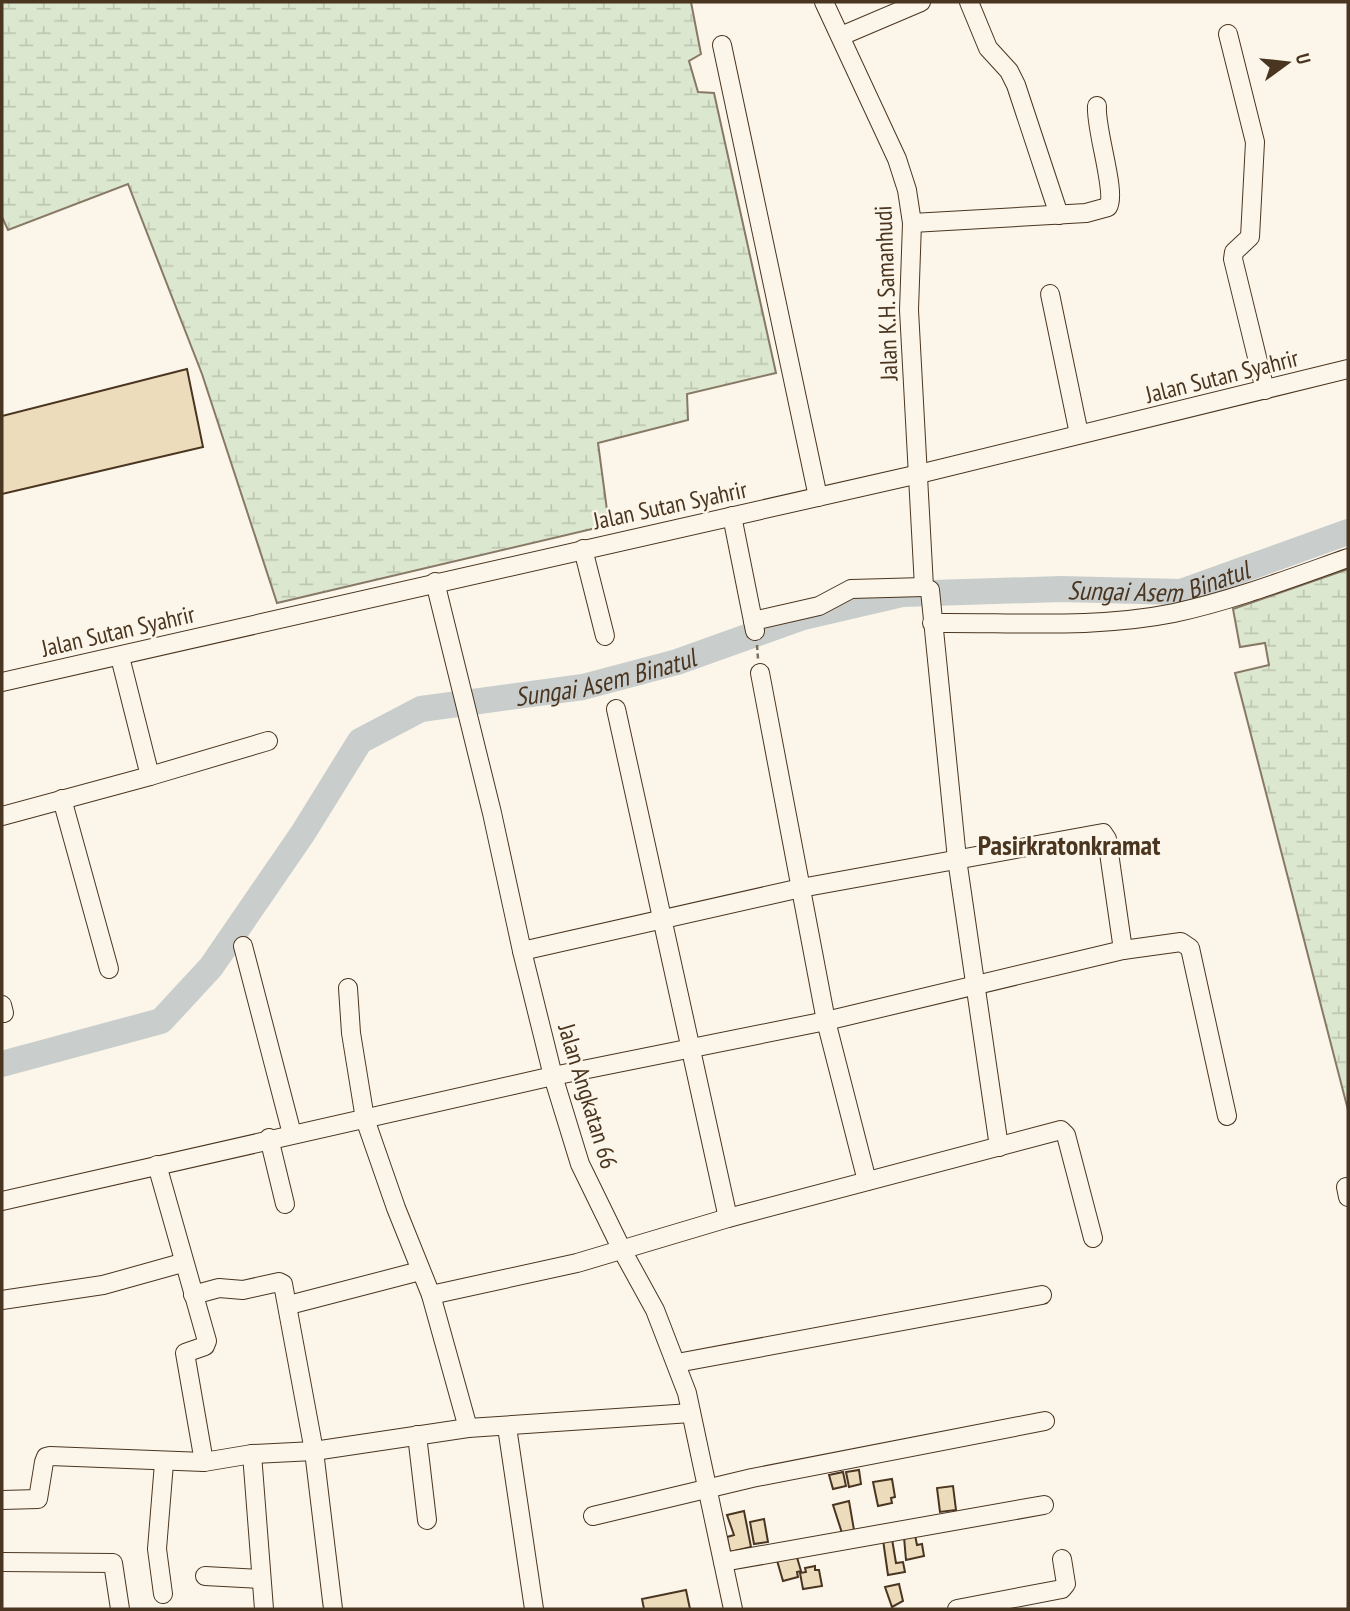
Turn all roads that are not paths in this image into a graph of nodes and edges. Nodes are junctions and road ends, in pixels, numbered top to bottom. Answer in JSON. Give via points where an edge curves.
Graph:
{"nodes":[{"id":1,"x":824,"y":2,"type":"edge"},
{"id":2,"x":921,"y":2,"type":"edge"},
{"id":3,"x":969,"y":2,"type":"edge"},
{"id":4,"x":1228,"y":34,"type":"dead end"},
{"id":5,"x":841,"y":36,"type":"junction"},
{"id":6,"x":722,"y":45,"type":"dead end"},
{"id":7,"x":1097,"y":106,"type":"dead end"},
{"id":8,"x":1059,"y":215,"type":"junction"},
{"id":9,"x":912,"y":223,"type":"junction"},
{"id":10,"x":1050,"y":293,"type":"dead end"},
{"id":11,"x":1348,"y":369,"type":"edge"},
{"id":12,"x":1265,"y":390,"type":"junction"},
{"id":13,"x":1079,"y":434,"type":"junction"},
{"id":14,"x":919,"y":474,"type":"junction"},
{"id":15,"x":818,"y":497,"type":"junction"},
{"id":16,"x":732,"y":516,"type":"junction"},
{"id":17,"x":583,"y":549,"type":"junction"},
{"id":18,"x":1348,"y":558,"type":"edge"},
{"id":19,"x":435,"y":582,"type":"junction"},
{"id":20,"x":927,"y":589,"type":"junction"},
{"id":21,"x":932,"y":621,"type":"junction"},
{"id":22,"x":605,"y":636,"type":"dead end"},
{"id":23,"x":120,"y":657,"type":"junction"},
{"id":24,"x":760,"y":673,"type":"road end"},
{"id":25,"x":2,"y":682,"type":"edge"},
{"id":26,"x":616,"y":709,"type":"dead end"},
{"id":27,"x":268,"y":741,"type":"dead end"},
{"id":28,"x":150,"y":776,"type":"junction"},
{"id":29,"x":62,"y":799,"type":"junction"},
{"id":30,"x":2,"y":816,"type":"edge"},
{"id":31,"x":957,"y":859,"type":"junction"},
{"id":32,"x":801,"y":888,"type":"junction"},
{"id":33,"x":662,"y":920,"type":"junction"},
{"id":34,"x":243,"y":946,"type":"dead end"},
{"id":35,"x":1123,"y":950,"type":"junction"},
{"id":36,"x":522,"y":951,"type":"junction"},
{"id":37,"x":109,"y":969,"type":"dead end"},
{"id":38,"x":973,"y":985,"type":"junction"},
{"id":39,"x":348,"y":988,"type":"dead end"},
{"id":40,"x":826,"y":1021,"type":"junction"},
{"id":41,"x":689,"y":1050,"type":"junction"},
{"id":42,"x":553,"y":1076,"type":"junction"},
{"id":43,"x":1227,"y":1116,"type":"dead end"},
{"id":44,"x":365,"y":1119,"type":"junction"},
{"id":45,"x":292,"y":1133,"type":"junction"},
{"id":46,"x":269,"y":1138,"type":"junction"},
{"id":47,"x":999,"y":1146,"type":"junction"},
{"id":48,"x":157,"y":1165,"type":"junction"},
{"id":49,"x":867,"y":1181,"type":"junction"},
{"id":50,"x":2,"y":1201,"type":"edge"},
{"id":51,"x":285,"y":1204,"type":"dead end"},
{"id":52,"x":728,"y":1218,"type":"junction"},
{"id":53,"x":1093,"y":1238,"type":"dead end"},
{"id":54,"x":622,"y":1250,"type":"junction"},
{"id":55,"x":182,"y":1263,"type":"junction"},
{"id":56,"x":420,"y":1271,"type":"junction"},
{"id":57,"x":193,"y":1295,"type":"junction"},
{"id":58,"x":431,"y":1295,"type":"junction"},
{"id":59,"x":1042,"y":1295,"type":"dead end"},
{"id":60,"x":2,"y":1300,"type":"edge"},
{"id":61,"x":289,"y":1305,"type":"junction"},
{"id":62,"x":677,"y":1363,"type":"junction"},
{"id":63,"x":691,"y":1413,"type":"junction"},
{"id":64,"x":1045,"y":1421,"type":"dead end"},
{"id":65,"x":507,"y":1427,"type":"junction"},
{"id":66,"x":468,"y":1428,"type":"junction"},
{"id":67,"x":417,"y":1435,"type":"junction"},
{"id":68,"x":314,"y":1451,"type":"junction"},
{"id":69,"x":252,"y":1454,"type":"junction"},
{"id":70,"x":164,"y":1462,"type":"junction"},
{"id":71,"x":204,"y":1462,"type":"junction"},
{"id":72,"x":706,"y":1488,"type":"junction"},
{"id":73,"x":2,"y":1500,"type":"edge"},
{"id":74,"x":1044,"y":1505,"type":"dead end"},
{"id":75,"x":593,"y":1516,"type":"dead end"},
{"id":76,"x":427,"y":1520,"type":"dead end"},
{"id":77,"x":1062,"y":1559,"type":"dead end"},
{"id":78,"x":2,"y":1562,"type":"edge"},
{"id":79,"x":723,"y":1562,"type":"junction"},
{"id":80,"x":205,"y":1576,"type":"dead end"},
{"id":81,"x":261,"y":1578,"type":"junction"},
{"id":82,"x":163,"y":1594,"type":"dead end"},
{"id":83,"x":120,"y":1609,"type":"edge"},
{"id":84,"x":264,"y":1609,"type":"edge"},
{"id":85,"x":333,"y":1609,"type":"edge"},
{"id":86,"x":534,"y":1609,"type":"edge"},
{"id":87,"x":733,"y":1609,"type":"edge"},
{"id":88,"x":957,"y":1609,"type":"edge"}],
"edges":[{"from":1,"to":5,"type":"street","name":"Jalan K.H. Samanhudi"},
{"from":2,"to":5,"type":"street"},
{"from":3,"to":8,"type":"street","via":[[988,48],[1016,85]]},
{"from":4,"to":12,"type":"street","via":[[1253,130],[1255,161],[1250,237],[1233,259]]},
{"from":5,"to":9,"type":"street","name":"Jalan K.H. Samanhudi","via":[[897,159]]},
{"from":6,"to":15,"type":"street"},
{"from":7,"to":8,"type":"street","via":[[1110,204],[1100,211]]},
{"from":8,"to":9,"type":"street"},
{"from":9,"to":14,"type":"street","name":"Jalan K.H. Samanhudi","via":[[909,310]]},
{"from":10,"to":13,"type":"street"},
{"from":11,"to":12,"type":"street","name":"Jalan Sutan Syahrir"},
{"from":12,"to":13,"type":"street","name":"Jalan Sutan Syahrir"},
{"from":13,"to":14,"type":"street","name":"Jalan Sutan Syahrir"},
{"from":14,"to":15,"type":"street","name":"Jalan Sutan Syahrir"},
{"from":14,"to":20,"type":"street","name":"Jalan K.H. Samanhudi"},
{"from":15,"to":16,"type":"street","name":"Jalan Sutan Syahrir"},
{"from":16,"to":17,"type":"street","name":"Jalan Sutan Syahrir"},
{"from":16,"to":20,"type":"street","via":[[754,626],[819,606],[851,589]]},
{"from":17,"to":19,"type":"street","name":"Jalan Sutan Syahrir"},
{"from":17,"to":22,"type":"street"},
{"from":18,"to":21,"type":"street","via":[[1211,604],[1136,618],[1071,623]]},
{"from":19,"to":23,"type":"street","name":"Jalan Sutan Syahrir"},
{"from":19,"to":36,"type":"street","name":"Jalan Angkatan 66"},
{"from":20,"to":21,"type":"street","name":"Jalan K.H. Samanhudi"},
{"from":21,"to":31,"type":"street","name":"Jalan K.H. Samanhudi"},
{"from":23,"to":25,"type":"street","name":"Jalan Sutan Syahrir"},
{"from":23,"to":28,"type":"street"},
{"from":24,"to":32,"type":"street"},
{"from":26,"to":33,"type":"street"},
{"from":27,"to":28,"type":"street"},
{"from":28,"to":29,"type":"street"},
{"from":29,"to":30,"type":"street"},
{"from":29,"to":37,"type":"street"},
{"from":31,"to":32,"type":"street"},
{"from":31,"to":35,"type":"street","via":[[1105,834]]},
{"from":31,"to":38,"type":"street","name":"Jalan K.H. Samanhudi"},
{"from":32,"to":33,"type":"street"},
{"from":32,"to":40,"type":"street"},
{"from":33,"to":36,"type":"street"},
{"from":33,"to":41,"type":"street"},
{"from":34,"to":45,"type":"street"},
{"from":35,"to":38,"type":"street"},
{"from":35,"to":43,"type":"street","via":[[1189,944]]},
{"from":36,"to":42,"type":"street","name":"Jalan Angkatan 66"},
{"from":38,"to":40,"type":"street"},
{"from":38,"to":47,"type":"street","name":"Jalan K.H. Samanhudi"},
{"from":39,"to":44,"type":"street"},
{"from":40,"to":41,"type":"street"},
{"from":40,"to":49,"type":"street"},
{"from":41,"to":42,"type":"street"},
{"from":41,"to":52,"type":"street"},
{"from":42,"to":44,"type":"street"},
{"from":42,"to":54,"type":"street","name":"Jalan Angkatan 66","via":[[580,1164]]},
{"from":44,"to":45,"type":"street"},
{"from":44,"to":56,"type":"street"},
{"from":45,"to":46,"type":"street"},
{"from":46,"to":48,"type":"street"},
{"from":46,"to":51,"type":"street"},
{"from":47,"to":49,"type":"street"},
{"from":47,"to":53,"type":"street","via":[[1063,1130]]},
{"from":48,"to":50,"type":"street"},
{"from":48,"to":55,"type":"street"},
{"from":49,"to":52,"type":"street"},
{"from":52,"to":54,"type":"street"},
{"from":54,"to":58,"type":"street"},
{"from":54,"to":62,"type":"street","name":"Jalan Angkatan 66"},
{"from":55,"to":57,"type":"street"},
{"from":55,"to":60,"type":"street","via":[[103,1285]]},
{"from":56,"to":58,"type":"street"},
{"from":56,"to":61,"type":"street"},
{"from":57,"to":61,"type":"street","via":[[281,1282]]},
{"from":57,"to":71,"type":"street","via":[[207,1342],[185,1353]]},
{"from":58,"to":66,"type":"street"},
{"from":59,"to":62,"type":"street"},
{"from":61,"to":68,"type":"street"},
{"from":62,"to":63,"type":"street","name":"Jalan Angkatan 66"},
{"from":63,"to":65,"type":"street"},
{"from":63,"to":72,"type":"street","name":"Jalan Angkatan 66"},
{"from":64,"to":72,"type":"street"},
{"from":65,"to":66,"type":"street"},
{"from":65,"to":86,"type":"street"},
{"from":66,"to":67,"type":"street"},
{"from":67,"to":68,"type":"street"},
{"from":67,"to":76,"type":"street"},
{"from":68,"to":69,"type":"street"},
{"from":68,"to":85,"type":"street"},
{"from":69,"to":71,"type":"street"},
{"from":69,"to":81,"type":"street"},
{"from":70,"to":71,"type":"street"},
{"from":70,"to":73,"type":"street","via":[[46,1457],[38,1499]]},
{"from":70,"to":82,"type":"street","via":[[157,1549]]},
{"from":72,"to":75,"type":"street"},
{"from":72,"to":79,"type":"street","name":"Jalan Angkatan 66"},
{"from":74,"to":79,"type":"street"},
{"from":77,"to":88,"type":"street","via":[[1066,1584],[1062,1589]]},
{"from":78,"to":83,"type":"street","via":[[113,1563]]},
{"from":79,"to":87,"type":"street","name":"Jalan Angkatan 66"},
{"from":80,"to":81,"type":"street"},
{"from":81,"to":84,"type":"street"}]}
